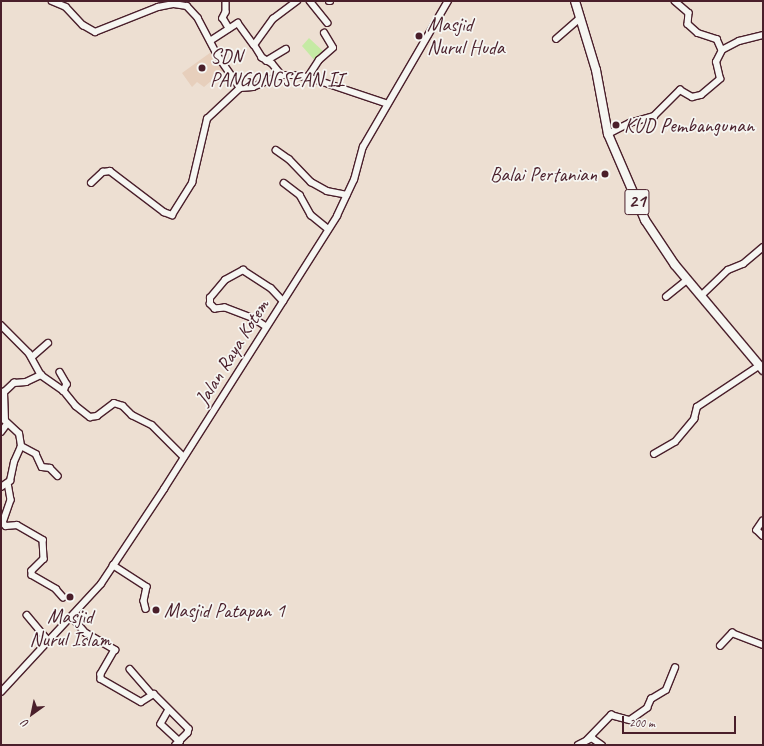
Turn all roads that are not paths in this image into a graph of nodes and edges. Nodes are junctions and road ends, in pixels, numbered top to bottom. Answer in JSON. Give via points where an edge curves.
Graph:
{"nodes":[{"id":1,"x":52,"y":1,"type":"edge"},
{"id":2,"x":226,"y":1,"type":"edge"},
{"id":3,"x":297,"y":1,"type":"edge"},
{"id":4,"x":310,"y":1,"type":"edge"},
{"id":5,"x":447,"y":1,"type":"edge"},
{"id":6,"x":575,"y":1,"type":"edge"},
{"id":7,"x":675,"y":1,"type":"edge"},
{"id":8,"x":188,"y":4,"type":"edge"},
{"id":9,"x":580,"y":18,"type":"junction"},
{"id":10,"x":328,"y":23,"type":"dead end"},
{"id":11,"x":229,"y":28,"type":"junction"},
{"id":12,"x":324,"y":33,"type":"dead end"},
{"id":13,"x":763,"y":35,"type":"edge"},
{"id":14,"x":556,"y":39,"type":"dead end"},
{"id":15,"x":210,"y":41,"type":"junction"},
{"id":16,"x":254,"y":45,"type":"junction"},
{"id":17,"x":286,"y":49,"type":"dead end"},
{"id":18,"x":722,"y":50,"type":"junction"},
{"id":19,"x":266,"y":61,"type":"junction"},
{"id":20,"x":281,"y":75,"type":"junction"},
{"id":21,"x":308,"y":77,"type":"junction"},
{"id":22,"x":240,"y":88,"type":"junction"},
{"id":23,"x":388,"y":104,"type":"junction"},
{"id":24,"x":608,"y":134,"type":"junction"},
{"id":25,"x":276,"y":150,"type":"dead end"},
{"id":26,"x":284,"y":183,"type":"dead end"},
{"id":27,"x":92,"y":184,"type":"dead end"},
{"id":28,"x":347,"y":196,"type":"junction"},
{"id":29,"x":328,"y":229,"type":"junction"},
{"id":30,"x":763,"y":247,"type":"edge"},
{"id":31,"x":687,"y":280,"type":"junction"},
{"id":32,"x":700,"y":296,"type":"junction"},
{"id":33,"x":666,"y":297,"type":"dead end"},
{"id":34,"x":283,"y":301,"type":"junction"},
{"id":35,"x":1,"y":325,"type":"edge"},
{"id":36,"x":266,"y":327,"type":"junction"},
{"id":37,"x":48,"y":343,"type":"dead end"},
{"id":38,"x":32,"y":357,"type":"junction"},
{"id":39,"x":761,"y":368,"type":"edge"},
{"id":40,"x":60,"y":372,"type":"dead end"},
{"id":41,"x":41,"y":375,"type":"junction"},
{"id":42,"x":64,"y":391,"type":"junction"},
{"id":43,"x":3,"y":394,"type":"edge"},
{"id":44,"x":7,"y":424,"type":"junction"},
{"id":45,"x":1,"y":432,"type":"edge"},
{"id":46,"x":21,"y":446,"type":"junction"},
{"id":47,"x":654,"y":454,"type":"dead end"},
{"id":48,"x":184,"y":457,"type":"junction"},
{"id":49,"x":58,"y":476,"type":"dead end"},
{"id":50,"x":8,"y":483,"type":"junction"},
{"id":51,"x":1,"y":487,"type":"edge"},
{"id":52,"x":763,"y":521,"type":"edge"},
{"id":53,"x":763,"y":536,"type":"edge"},
{"id":54,"x":113,"y":565,"type":"junction"},
{"id":55,"x":63,"y":597,"type":"dead end"},
{"id":56,"x":146,"y":609,"type":"dead end"},
{"id":57,"x":27,"y":615,"type":"dead end"},
{"id":58,"x":72,"y":617,"type":"junction"},
{"id":59,"x":49,"y":641,"type":"junction"},
{"id":60,"x":763,"y":645,"type":"edge"},
{"id":61,"x":720,"y":646,"type":"dead end"},
{"id":62,"x":675,"y":668,"type":"dead end"},
{"id":63,"x":130,"y":669,"type":"dead end"},
{"id":64,"x":1,"y":692,"type":"edge"},
{"id":65,"x":152,"y":694,"type":"junction"},
{"id":66,"x":169,"y":710,"type":"junction"},
{"id":67,"x":587,"y":740,"type":"junction"},
{"id":68,"x":178,"y":743,"type":"edge"},
{"id":69,"x":578,"y":745,"type":"edge"},
{"id":70,"x":602,"y":745,"type":"edge"}],
"edges":[{"from":1,"to":8,"type":"street","via":[[66,7],[83,25],[95,32],[158,7]]},
{"from":2,"to":11,"type":"street","via":[[223,18]]},
{"from":3,"to":16,"type":"street","via":[[273,19]]},
{"from":4,"to":10,"type":"street"},
{"from":5,"to":23,"type":"street","name":"Jalan Raya Kotem"},
{"from":6,"to":9,"type":"highway","number":"21"},
{"from":7,"to":18,"type":"street","via":[[689,13],[688,24],[698,33],[717,38]]},
{"from":8,"to":15,"type":"street"},
{"from":9,"to":14,"type":"street"},
{"from":9,"to":24,"type":"highway","number":"21","via":[[598,80]]},
{"from":11,"to":15,"type":"street"},
{"from":11,"to":16,"type":"street","via":[[238,22]]},
{"from":12,"to":21,"type":"street","via":[[333,48],[319,60]]},
{"from":13,"to":18,"type":"street","via":[[739,40]]},
{"from":15,"to":22,"type":"street"},
{"from":16,"to":19,"type":"street"},
{"from":17,"to":19,"type":"street"},
{"from":18,"to":24,"type":"street","via":[[716,62],[720,78],[708,89],[694,97],[680,90],[654,116],[630,123]]},
{"from":19,"to":20,"type":"street"},
{"from":20,"to":21,"type":"street"},
{"from":20,"to":22,"type":"street","via":[[253,87]]},
{"from":21,"to":23,"type":"street"},
{"from":22,"to":27,"type":"street","via":[[207,118],[192,183],[172,214],[164,212],[110,171],[103,172]]},
{"from":23,"to":28,"type":"street","name":"Jalan Raya Kotem","via":[[364,147]]},
{"from":24,"to":31,"type":"highway","number":"21","via":[[645,220],[658,243]]},
{"from":25,"to":28,"type":"street","via":[[289,159],[310,182],[327,191]]},
{"from":26,"to":29,"type":"street","via":[[300,195],[311,215]]},
{"from":28,"to":29,"type":"street","name":"Jalan Raya Kotem"},
{"from":29,"to":34,"type":"street","name":"Jalan Raya Kotem"},
{"from":30,"to":32,"type":"street","via":[[743,264],[728,270]]},
{"from":31,"to":32,"type":"highway","number":"21"},
{"from":31,"to":33,"type":"street"},
{"from":32,"to":39,"type":"highway","number":"21"},
{"from":34,"to":36,"type":"street","name":"Jalan Raya Kotem"},
{"from":34,"to":36,"type":"street","via":[[271,288],[243,270],[225,280],[210,298],[210,304],[215,309],[225,308],[254,319]]},
{"from":35,"to":38,"type":"street"},
{"from":36,"to":48,"type":"street","name":"Jalan Raya Kotem"},
{"from":37,"to":38,"type":"street"},
{"from":38,"to":41,"type":"street"},
{"from":39,"to":47,"type":"street","via":[[697,407],[694,419],[675,442]]},
{"from":40,"to":42,"type":"street","via":[[68,384]]},
{"from":41,"to":42,"type":"street"},
{"from":41,"to":43,"type":"street","via":[[26,382],[14,383]]},
{"from":42,"to":48,"type":"street","via":[[76,406],[90,417],[97,416],[119,403],[132,415],[152,425]]},
{"from":43,"to":44,"type":"street"},
{"from":44,"to":45,"type":"street"},
{"from":44,"to":46,"type":"street","via":[[19,434]]},
{"from":46,"to":49,"type":"street","via":[[36,454],[42,467],[50,468]]},
{"from":46,"to":50,"type":"street"},
{"from":48,"to":54,"type":"street","name":"Jalan Raya Kotem"},
{"from":50,"to":51,"type":"street"},
{"from":50,"to":55,"type":"street","via":[[11,500],[3,523],[6,526],[17,525],[43,540],[44,559],[32,571],[32,575],[56,589]]},
{"from":52,"to":53,"type":"street","via":[[757,530]]},
{"from":54,"to":56,"type":"street","via":[[147,587],[144,601]]},
{"from":54,"to":58,"type":"street","name":"Jalan Raya Kotem"},
{"from":57,"to":59,"type":"street"},
{"from":58,"to":59,"type":"street","name":"Jalan Raya Kotem"},
{"from":58,"to":65,"type":"street","via":[[86,633],[115,650],[101,674],[101,679],[141,702]]},
{"from":59,"to":64,"type":"street","name":"Jalan Raya Kotem"},
{"from":60,"to":61,"type":"street","via":[[732,633]]},
{"from":62,"to":67,"type":"street","via":[[666,690],[651,699],[647,708],[630,720],[611,715]]},
{"from":63,"to":65,"type":"street"},
{"from":65,"to":66,"type":"street"},
{"from":66,"to":68,"type":"street","via":[[161,724]]},
{"from":66,"to":68,"type":"street","via":[[189,731]]},
{"from":67,"to":69,"type":"street"},
{"from":67,"to":70,"type":"street","via":[[595,739]]}]}
